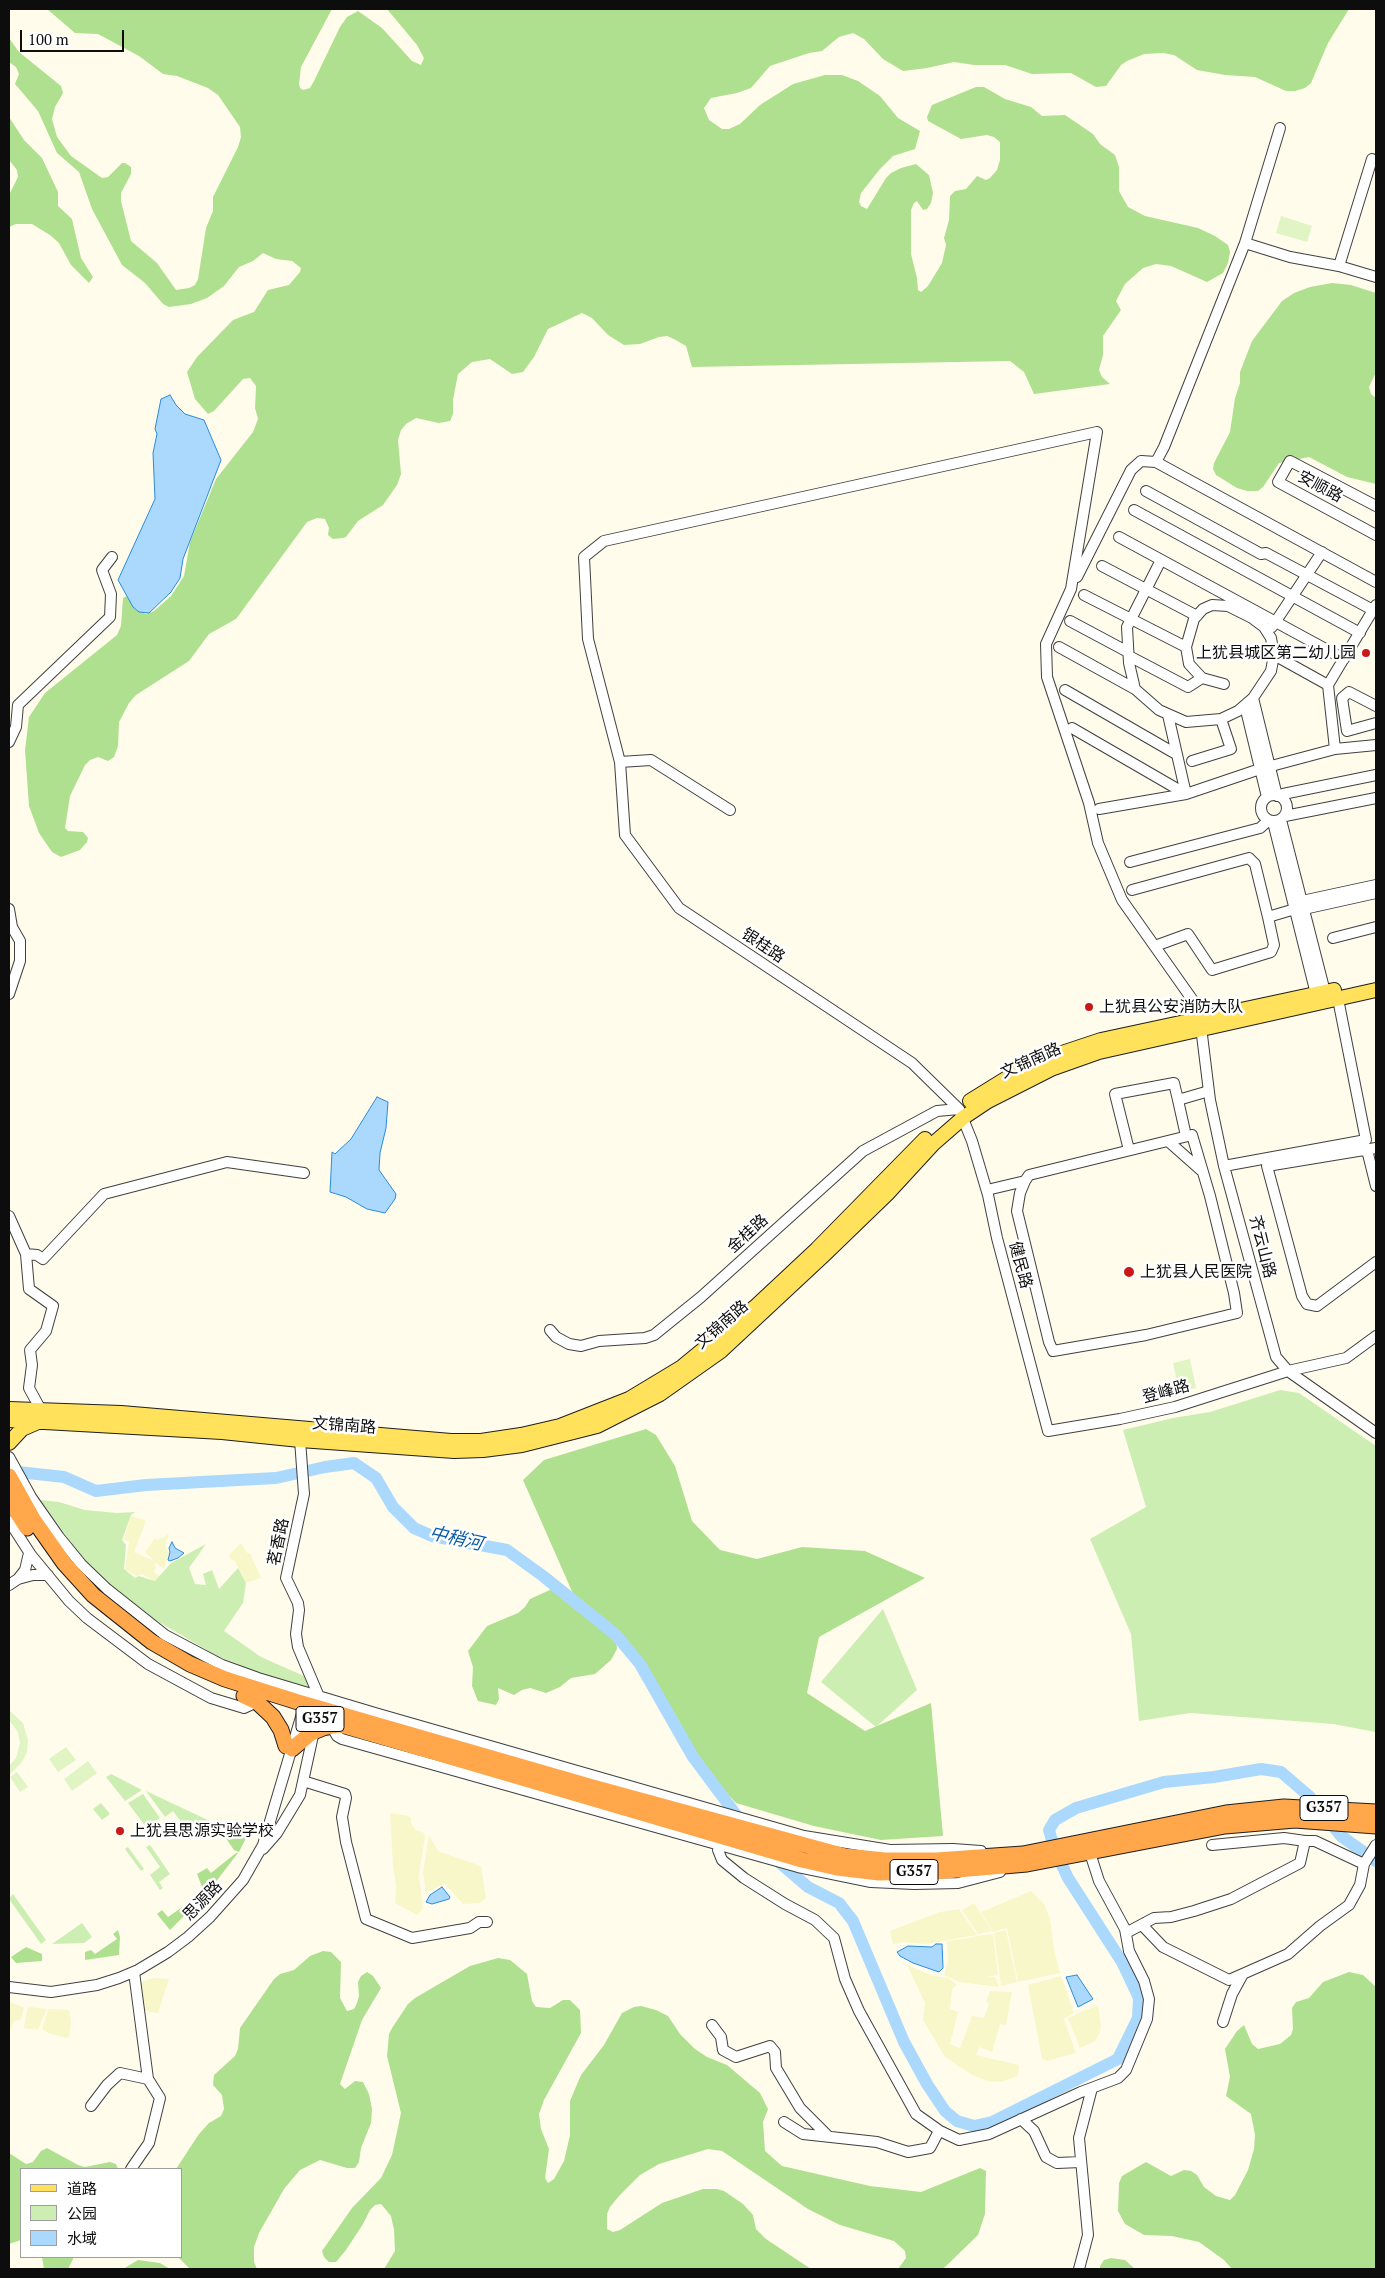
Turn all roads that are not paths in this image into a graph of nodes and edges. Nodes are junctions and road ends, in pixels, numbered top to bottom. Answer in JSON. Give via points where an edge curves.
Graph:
{"nodes":[{"id":1,"x":1280,"y":128,"type":"dead end"},
{"id":2,"x":1372,"y":158,"type":"dead end"},
{"id":3,"x":1245,"y":243,"type":"junction"},
{"id":4,"x":1339,"y":266,"type":"junction"},
{"id":5,"x":1376,"y":277,"type":"edge"},
{"id":6,"x":1156,"y":462,"type":"junction"},
{"id":7,"x":1146,"y":491,"type":"dead end"},
{"id":8,"x":1376,"y":506,"type":"edge"},
{"id":9,"x":1134,"y":510,"type":"dead end"},
{"id":10,"x":1376,"y":535,"type":"edge"},
{"id":11,"x":1119,"y":537,"type":"dead end"},
{"id":12,"x":1322,"y":552,"type":"junction"},
{"id":13,"x":112,"y":558,"type":"dead end"},
{"id":14,"x":1161,"y":560,"type":"junction"},
{"id":15,"x":1102,"y":566,"type":"dead end"},
{"id":16,"x":1307,"y":575,"type":"junction"},
{"id":17,"x":1376,"y":582,"type":"edge"},
{"id":18,"x":1070,"y":590,"type":"junction"},
{"id":19,"x":1146,"y":590,"type":"junction"},
{"id":20,"x":1084,"y":595,"type":"dead end"},
{"id":21,"x":1293,"y":597,"type":"junction"},
{"id":22,"x":1375,"y":608,"type":"edge"},
{"id":23,"x":1197,"y":616,"type":"junction"},
{"id":24,"x":1131,"y":620,"type":"junction"},
{"id":25,"x":1070,"y":621,"type":"dead end"},
{"id":26,"x":1277,"y":623,"type":"junction"},
{"id":27,"x":1267,"y":632,"type":"junction"},
{"id":28,"x":1360,"y":633,"type":"junction"},
{"id":29,"x":1059,"y":647,"type":"dead end"},
{"id":30,"x":1186,"y":647,"type":"junction"},
{"id":31,"x":1128,"y":654,"type":"junction"},
{"id":32,"x":1274,"y":655,"type":"junction"},
{"id":33,"x":1344,"y":659,"type":"junction"},
{"id":34,"x":1202,"y":678,"type":"junction"},
{"id":35,"x":1224,"y":684,"type":"dead end"},
{"id":36,"x":1328,"y":684,"type":"junction"},
{"id":37,"x":1135,"y":689,"type":"junction"},
{"id":38,"x":1065,"y":690,"type":"dead end"},
{"id":39,"x":1249,"y":702,"type":"junction"},
{"id":40,"x":1376,"y":706,"type":"edge"},
{"id":41,"x":1168,"y":715,"type":"junction"},
{"id":42,"x":1221,"y":719,"type":"junction"},
{"id":43,"x":1376,"y":723,"type":"edge"},
{"id":44,"x":1072,"y":728,"type":"dead end"},
{"id":45,"x":9,"y":742,"type":"edge"},
{"id":46,"x":1376,"y":745,"type":"edge"},
{"id":47,"x":1336,"y":749,"type":"junction"},
{"id":48,"x":1176,"y":754,"type":"junction"},
{"id":49,"x":1192,"y":761,"type":"dead end"},
{"id":50,"x":620,"y":762,"type":"junction"},
{"id":51,"x":1265,"y":767,"type":"junction"},
{"id":52,"x":1376,"y":775,"type":"edge"},
{"id":53,"x":1186,"y":794,"type":"junction"},
{"id":54,"x":1275,"y":797,"type":"junction"},
{"id":55,"x":1376,"y":798,"type":"edge"},
{"id":56,"x":1099,"y":809,"type":"dead end"},
{"id":57,"x":730,"y":810,"type":"dead end"},
{"id":58,"x":1277,"y":819,"type":"junction"},
{"id":59,"x":1130,"y":862,"type":"dead end"},
{"id":60,"x":1376,"y":884,"type":"edge"},
{"id":61,"x":1132,"y":890,"type":"dead end"},
{"id":62,"x":1376,"y":893,"type":"edge"},
{"id":63,"x":1300,"y":906,"type":"junction"},
{"id":64,"x":9,"y":909,"type":"edge"},
{"id":65,"x":1268,"y":917,"type":"junction"},
{"id":66,"x":1376,"y":927,"type":"edge"},
{"id":67,"x":1334,"y":938,"type":"dead end"},
{"id":68,"x":1155,"y":946,"type":"junction"},
{"id":69,"x":1376,"y":981,"type":"edge"},
{"id":70,"x":1376,"y":990,"type":"edge"},
{"id":71,"x":1321,"y":993,"type":"junction"},
{"id":72,"x":9,"y":994,"type":"edge"},
{"id":73,"x":1338,"y":999,"type":"junction"},
{"id":74,"x":1200,"y":1024,"type":"junction"},
{"id":75,"x":1209,"y":1091,"type":"junction"},
{"id":76,"x":1178,"y":1100,"type":"junction"},
{"id":77,"x":961,"y":1113,"type":"junction"},
{"id":78,"x":1186,"y":1136,"type":"junction"},
{"id":79,"x":1168,"y":1141,"type":"junction"},
{"id":80,"x":1372,"y":1149,"type":"edge"},
{"id":81,"x":1129,"y":1150,"type":"junction"},
{"id":82,"x":1224,"y":1166,"type":"junction"},
{"id":83,"x":1203,"y":1172,"type":"junction"},
{"id":84,"x":304,"y":1173,"type":"dead end"},
{"id":85,"x":1025,"y":1181,"type":"junction"},
{"id":86,"x":1376,"y":1186,"type":"edge"},
{"id":87,"x":987,"y":1190,"type":"junction"},
{"id":88,"x":9,"y":1216,"type":"edge"},
{"id":89,"x":26,"y":1254,"type":"junction"},
{"id":90,"x":1376,"y":1262,"type":"edge"},
{"id":91,"x":550,"y":1330,"type":"dead end"},
{"id":92,"x":1376,"y":1336,"type":"edge"},
{"id":93,"x":1288,"y":1371,"type":"junction"},
{"id":94,"x":9,"y":1400,"type":"edge"},
{"id":95,"x":9,"y":1409,"type":"edge"},
{"id":96,"x":41,"y":1410,"type":"junction"},
{"id":97,"x":9,"y":1420,"type":"edge"},
{"id":98,"x":51,"y":1421,"type":"junction"},
{"id":99,"x":1048,"y":1431,"type":"joint"},
{"id":100,"x":1376,"y":1433,"type":"edge"},
{"id":101,"x":300,"y":1440,"type":"junction"},
{"id":102,"x":9,"y":1442,"type":"edge"},
{"id":103,"x":9,"y":1457,"type":"edge"},
{"id":104,"x":9,"y":1476,"type":"edge"},
{"id":105,"x":20,"y":1498,"type":"edge"},
{"id":106,"x":9,"y":1521,"type":"edge"},
{"id":107,"x":30,"y":1553,"type":"junction"},
{"id":108,"x":48,"y":1575,"type":"junction"},
{"id":109,"x":18,"y":1579,"type":"junction"},
{"id":110,"x":9,"y":1585,"type":"edge"},
{"id":111,"x":253,"y":1700,"type":"junction"},
{"id":112,"x":307,"y":1706,"type":"junction"},
{"id":113,"x":334,"y":1724,"type":"junction"},
{"id":114,"x":314,"y":1731,"type":"junction"},
{"id":115,"x":289,"y":1747,"type":"junction"},
{"id":116,"x":302,"y":1781,"type":"junction"},
{"id":117,"x":1370,"y":1813,"type":"edge"},
{"id":118,"x":699,"y":1817,"type":"junction"},
{"id":119,"x":1376,"y":1826,"type":"edge"},
{"id":120,"x":1305,"y":1841,"type":"junction"},
{"id":121,"x":1212,"y":1845,"type":"dead end"},
{"id":122,"x":719,"y":1846,"type":"junction"},
{"id":123,"x":1090,"y":1846,"type":"junction"},
{"id":124,"x":1374,"y":1849,"type":"edge"},
{"id":125,"x":257,"y":1856,"type":"junction"},
{"id":126,"x":801,"y":1858,"type":"junction"},
{"id":127,"x":1025,"y":1859,"type":"junction"},
{"id":128,"x":1364,"y":1864,"type":"junction"},
{"id":129,"x":487,"y":1922,"type":"dead end"},
{"id":130,"x":1142,"y":1925,"type":"junction"},
{"id":131,"x":1126,"y":1933,"type":"junction"},
{"id":132,"x":134,"y":1972,"type":"junction"},
{"id":133,"x":1243,"y":1974,"type":"junction"},
{"id":134,"x":10,"y":1983,"type":"edge"},
{"id":135,"x":1223,"y":2022,"type":"dead end"},
{"id":136,"x":712,"y":2025,"type":"dead end"},
{"id":137,"x":148,"y":2079,"type":"junction"},
{"id":138,"x":1092,"y":2088,"type":"junction"},
{"id":139,"x":91,"y":2106,"type":"dead end"},
{"id":140,"x":1021,"y":2120,"type":"junction"},
{"id":141,"x":784,"y":2122,"type":"dead end"},
{"id":142,"x":939,"y":2131,"type":"junction"},
{"id":143,"x":829,"y":2137,"type":"junction"},
{"id":144,"x":1081,"y":2162,"type":"junction"},
{"id":145,"x":132,"y":2168,"type":"edge"},
{"id":146,"x":1079,"y":2269,"type":"edge"}],
"edges":[{"from":1,"to":3,"type":"street"},
{"from":2,"to":4,"type":"street"},
{"from":3,"to":4,"type":"street","via":[[1290,257]]},
{"from":3,"to":6,"type":"street"},
{"from":4,"to":5,"type":"street"},
{"from":6,"to":12,"type":"street"},
{"from":6,"to":18,"type":"street","via":[[1141,461],[1131,470]]},
{"from":7,"to":16,"type":"street","via":[[1261,554],[1266,553]]},
{"from":8,"to":10,"type":"street","name":"安顺路","via":[[1290,461],[1278,482]]},
{"from":9,"to":21,"type":"street"},
{"from":11,"to":14,"type":"street"},
{"from":12,"to":16,"type":"street"},
{"from":12,"to":17,"type":"street"},
{"from":13,"to":45,"type":"street","via":[[102,570],[112,594],[110,617],[18,705],[16,726]]},
{"from":14,"to":19,"type":"street"},
{"from":14,"to":26,"type":"street"},
{"from":15,"to":19,"type":"street"},
{"from":16,"to":21,"type":"street"},
{"from":16,"to":22,"type":"street"},
{"from":18,"to":50,"type":"street","name":"银桂路","via":[[1098,432],[604,540],[584,557],[588,639]]},
{"from":18,"to":68,"type":"street","name":"齐云山路","via":[[1046,644],[1047,677],[1089,804],[1098,843],[1122,900]]},
{"from":19,"to":23,"type":"street"},
{"from":19,"to":24,"type":"street"},
{"from":20,"to":24,"type":"street"},
{"from":21,"to":26,"type":"street"},
{"from":21,"to":28,"type":"street"},
{"from":22,"to":28,"type":"street"},
{"from":23,"to":27,"type":"street","via":[[1212,605],[1228,606],[1252,618]]},
{"from":23,"to":30,"type":"street"},
{"from":24,"to":30,"type":"street"},
{"from":24,"to":31,"type":"street","via":[[1127,627]]},
{"from":25,"to":31,"type":"street"},
{"from":26,"to":27,"type":"street"},
{"from":26,"to":33,"type":"street"},
{"from":27,"to":32,"type":"street"},
{"from":28,"to":33,"type":"street"},
{"from":29,"to":37,"type":"street"},
{"from":30,"to":34,"type":"street","via":[[1189,664]]},
{"from":31,"to":34,"type":"street","via":[[1188,687]]},
{"from":31,"to":37,"type":"street"},
{"from":32,"to":36,"type":"street"},
{"from":32,"to":39,"type":"street","via":[[1271,671]]},
{"from":33,"to":36,"type":"street"},
{"from":34,"to":35,"type":"street"},
{"from":36,"to":47,"type":"street"},
{"from":37,"to":41,"type":"street"},
{"from":38,"to":48,"type":"street"},
{"from":39,"to":42,"type":"street","via":[[1238,712]]},
{"from":39,"to":51,"type":"street"},
{"from":40,"to":43,"type":"street","via":[[1349,692],[1342,698],[1347,730]]},
{"from":41,"to":42,"type":"street","via":[[1186,722]]},
{"from":41,"to":48,"type":"street"},
{"from":42,"to":49,"type":"street","via":[[1231,749]]},
{"from":44,"to":53,"type":"street"},
{"from":46,"to":47,"type":"street"},
{"from":47,"to":51,"type":"street"},
{"from":48,"to":53,"type":"street"},
{"from":50,"to":57,"type":"street","via":[[651,760]]},
{"from":50,"to":77,"type":"street","name":"银桂路","via":[[625,835],[679,908],[912,1063]]},
{"from":51,"to":53,"type":"street"},
{"from":51,"to":54,"type":"street"},
{"from":52,"to":54,"type":"street"},
{"from":53,"to":56,"type":"street"},
{"from":54,"to":58,"type":"street","via":[[1286,804]]},
{"from":54,"to":58,"type":"street","via":[[1262,802],[1261,811]]},
{"from":55,"to":58,"type":"street"},
{"from":58,"to":59,"type":"street","via":[[1260,828]]},
{"from":58,"to":63,"type":"street"},
{"from":60,"to":63,"type":"street"},
{"from":61,"to":65,"type":"street","via":[[1249,858],[1255,864]]},
{"from":62,"to":63,"type":"street"},
{"from":63,"to":65,"type":"street"},
{"from":63,"to":71,"type":"street"},
{"from":64,"to":72,"type":"street","via":[[12,927],[20,941],[20,961]]},
{"from":65,"to":68,"type":"street","via":[[1274,945],[1272,952],[1212,970],[1188,934]]},
{"from":66,"to":67,"type":"street"},
{"from":68,"to":74,"type":"street","name":"齐云山路","via":[[1194,1002]]},
{"from":69,"to":71,"type":"main road","name":"文锦南路"},
{"from":70,"to":73,"type":"main road","name":"文锦南路"},
{"from":71,"to":74,"type":"main road","name":"文锦南路"},
{"from":73,"to":74,"type":"main road","name":"文锦南路"},
{"from":73,"to":82,"type":"street","via":[[1366,1140]]},
{"from":74,"to":75,"type":"street","name":"齐云山路"},
{"from":74,"to":77,"type":"main road","name":"文锦南路","via":[[1051,1069]]},
{"from":75,"to":76,"type":"street"},
{"from":75,"to":82,"type":"street","name":"齐云山路"},
{"from":76,"to":78,"type":"street"},
{"from":76,"to":81,"type":"street","via":[[1174,1083],[1115,1094]]},
{"from":77,"to":87,"type":"street","name":"健民路"},
{"from":77,"to":91,"type":"street","name":"金桂路","via":[[937,1110],[863,1151],[701,1297],[654,1335],[581,1346],[569,1344]]},
{"from":77,"to":96,"type":"main road","name":"文锦南路","via":[[928,1136],[818,1248],[755,1307],[682,1367],[652,1387],[560,1426],[481,1441],[451,1441],[121,1413]]},
{"from":77,"to":101,"type":"main road","name":"文锦南路","via":[[887,1194],[721,1351],[660,1394],[620,1415],[560,1437],[482,1450],[454,1451]]},
{"from":78,"to":79,"type":"street"},
{"from":78,"to":83,"type":"street","via":[[1192,1135]]},
{"from":79,"to":81,"type":"street"},
{"from":79,"to":83,"type":"street"},
{"from":80,"to":86,"type":"street"},
{"from":80,"to":90,"type":"street","via":[[1267,1166],[1302,1296],[1308,1304],[1317,1306]]},
{"from":81,"to":85,"type":"street","via":[[1029,1175]]},
{"from":82,"to":93,"type":"street","name":"齐云山路","via":[[1269,1337],[1276,1357]]},
{"from":83,"to":85,"type":"street","via":[[1237,1313],[1146,1336],[1059,1352],[1054,1351],[1049,1342],[1018,1211]]},
{"from":84,"to":89,"type":"street","via":[[227,1162],[104,1194],[43,1259]]},
{"from":85,"to":87,"type":"street"},
{"from":87,"to":99,"type":"street","name":"健民路"},
{"from":88,"to":89,"type":"street"},
{"from":89,"to":96,"type":"street","via":[[29,1289],[53,1306],[46,1331],[30,1350],[29,1388]]},
{"from":92,"to":93,"type":"street","name":"登峰路","via":[[1346,1358]]},
{"from":93,"to":99,"type":"street","name":"登峰路","via":[[1174,1407]]},
{"from":93,"to":100,"type":"street","name":"齐云山路"},
{"from":94,"to":96,"type":"main road"},
{"from":95,"to":96,"type":"main road","name":"文锦南路"},
{"from":97,"to":98,"type":"main road","name":"文锦南路"},
{"from":98,"to":101,"type":"main road","name":"文锦南路"},
{"from":98,"to":102,"type":"main road","via":[[27,1426]]},
{"from":101,"to":112,"type":"street","name":"茗香路","via":[[304,1494],[286,1578],[298,1603],[298,1647],[314,1686]]},
{"from":103,"to":105,"type":"street"},
{"from":104,"to":105,"type":"highway","number":"G357"},
{"from":105,"to":111,"type":"highway","number":"G357","via":[[58,1570],[116,1627],[146,1650],[184,1672]]},
{"from":105,"to":112,"type":"street","via":[[107,1589],[165,1635],[258,1678]]},
{"from":105,"to":112,"type":"highway","number":"G357","via":[[64,1563],[93,1595],[152,1642],[225,1679]]},
{"from":106,"to":107,"type":"street"},
{"from":107,"to":108,"type":"street"},
{"from":107,"to":109,"type":"street","via":[[25,1570]]},
{"from":108,"to":109,"type":"street"},
{"from":108,"to":111,"type":"street","via":[[87,1618],[148,1664],[211,1698],[244,1708]]},
{"from":109,"to":110,"type":"street"},
{"from":111,"to":112,"type":"highway","number":"G357"},
{"from":111,"to":115,"type":"highway","via":[[277,1722]]},
{"from":112,"to":113,"type":"highway","number":"G357"},
{"from":112,"to":115,"type":"street","name":"思源路"},
{"from":112,"to":118,"type":"highway","number":"G357"},
{"from":113,"to":114,"type":"highway"},
{"from":113,"to":118,"type":"highway","number":"G357","via":[[585,1798]]},
{"from":113,"to":122,"type":"street","via":[[342,1739]]},
{"from":114,"to":115,"type":"highway"},
{"from":114,"to":116,"type":"street"},
{"from":115,"to":125,"type":"street","name":"思源路","via":[[270,1826]]},
{"from":115,"to":134,"type":"street","name":"思源路","via":[[248,1858],[222,1894],[184,1932],[135,1964],[95,1978],[50,1985]]},
{"from":116,"to":125,"type":"street","via":[[300,1795],[278,1833]]},
{"from":116,"to":129,"type":"street","via":[[344,1794],[346,1798],[342,1817],[346,1842],[366,1920],[412,1938]]},
{"from":117,"to":119,"type":"highway","number":"G357"},
{"from":117,"to":123,"type":"highway","number":"G357","via":[[1225,1826]]},
{"from":117,"to":123,"type":"highway","number":"G357","via":[[1284,1807],[1226,1813]]},
{"from":118,"to":126,"type":"highway","number":"G357"},
{"from":118,"to":127,"type":"street","via":[[772,1826],[804,1836],[890,1850],[953,1849]]},
{"from":120,"to":121,"type":"street","via":[[1284,1838]]},
{"from":120,"to":128,"type":"street","via":[[1315,1842]]},
{"from":120,"to":130,"type":"street","via":[[1300,1863],[1231,1899],[1179,1915],[1154,1918]]},
{"from":122,"to":126,"type":"street"},
{"from":122,"to":142,"type":"street","via":[[722,1860],[744,1878],[815,1920],[834,1938],[845,1979],[878,2048],[916,2114]]},
{"from":123,"to":127,"type":"highway","number":"G357"},
{"from":123,"to":131,"type":"street","via":[[1099,1881]]},
{"from":124,"to":128,"type":"street"},
{"from":125,"to":132,"type":"street","name":"思源路","via":[[243,1880],[210,1917],[168,1952]]},
{"from":126,"to":127,"type":"highway","number":"G357"},
{"from":126,"to":127,"type":"street","via":[[871,1882],[914,1884],[958,1883]]},
{"from":128,"to":133,"type":"street","via":[[1360,1885],[1349,1905],[1288,1954]]},
{"from":130,"to":131,"type":"street"},
{"from":130,"to":133,"type":"street","via":[[1163,1947],[1229,1980]]},
{"from":131,"to":138,"type":"street","via":[[1129,1951],[1149,1999],[1148,2019],[1126,2070],[1118,2078]]},
{"from":132,"to":134,"type":"street","name":"思源路","via":[[104,1983],[50,1992]]},
{"from":132,"to":137,"type":"street"},
{"from":133,"to":135,"type":"street"},
{"from":136,"to":143,"type":"street","via":[[721,2037],[723,2050],[736,2056],[770,2046],[775,2052],[776,2068],[800,2108]]},
{"from":137,"to":139,"type":"street","via":[[120,2073]]},
{"from":137,"to":145,"type":"street","via":[[160,2098],[149,2143]]},
{"from":138,"to":140,"type":"street"},
{"from":138,"to":144,"type":"street","via":[[1079,2138]]},
{"from":140,"to":142,"type":"street","via":[[989,2134],[959,2140]]},
{"from":140,"to":144,"type":"street","via":[[1034,2132],[1046,2158],[1057,2164]]},
{"from":141,"to":143,"type":"street","via":[[803,2134]]},
{"from":142,"to":143,"type":"street","via":[[930,2148],[908,2152],[877,2142]]},
{"from":144,"to":146,"type":"street","via":[[1088,2235]]}]}
